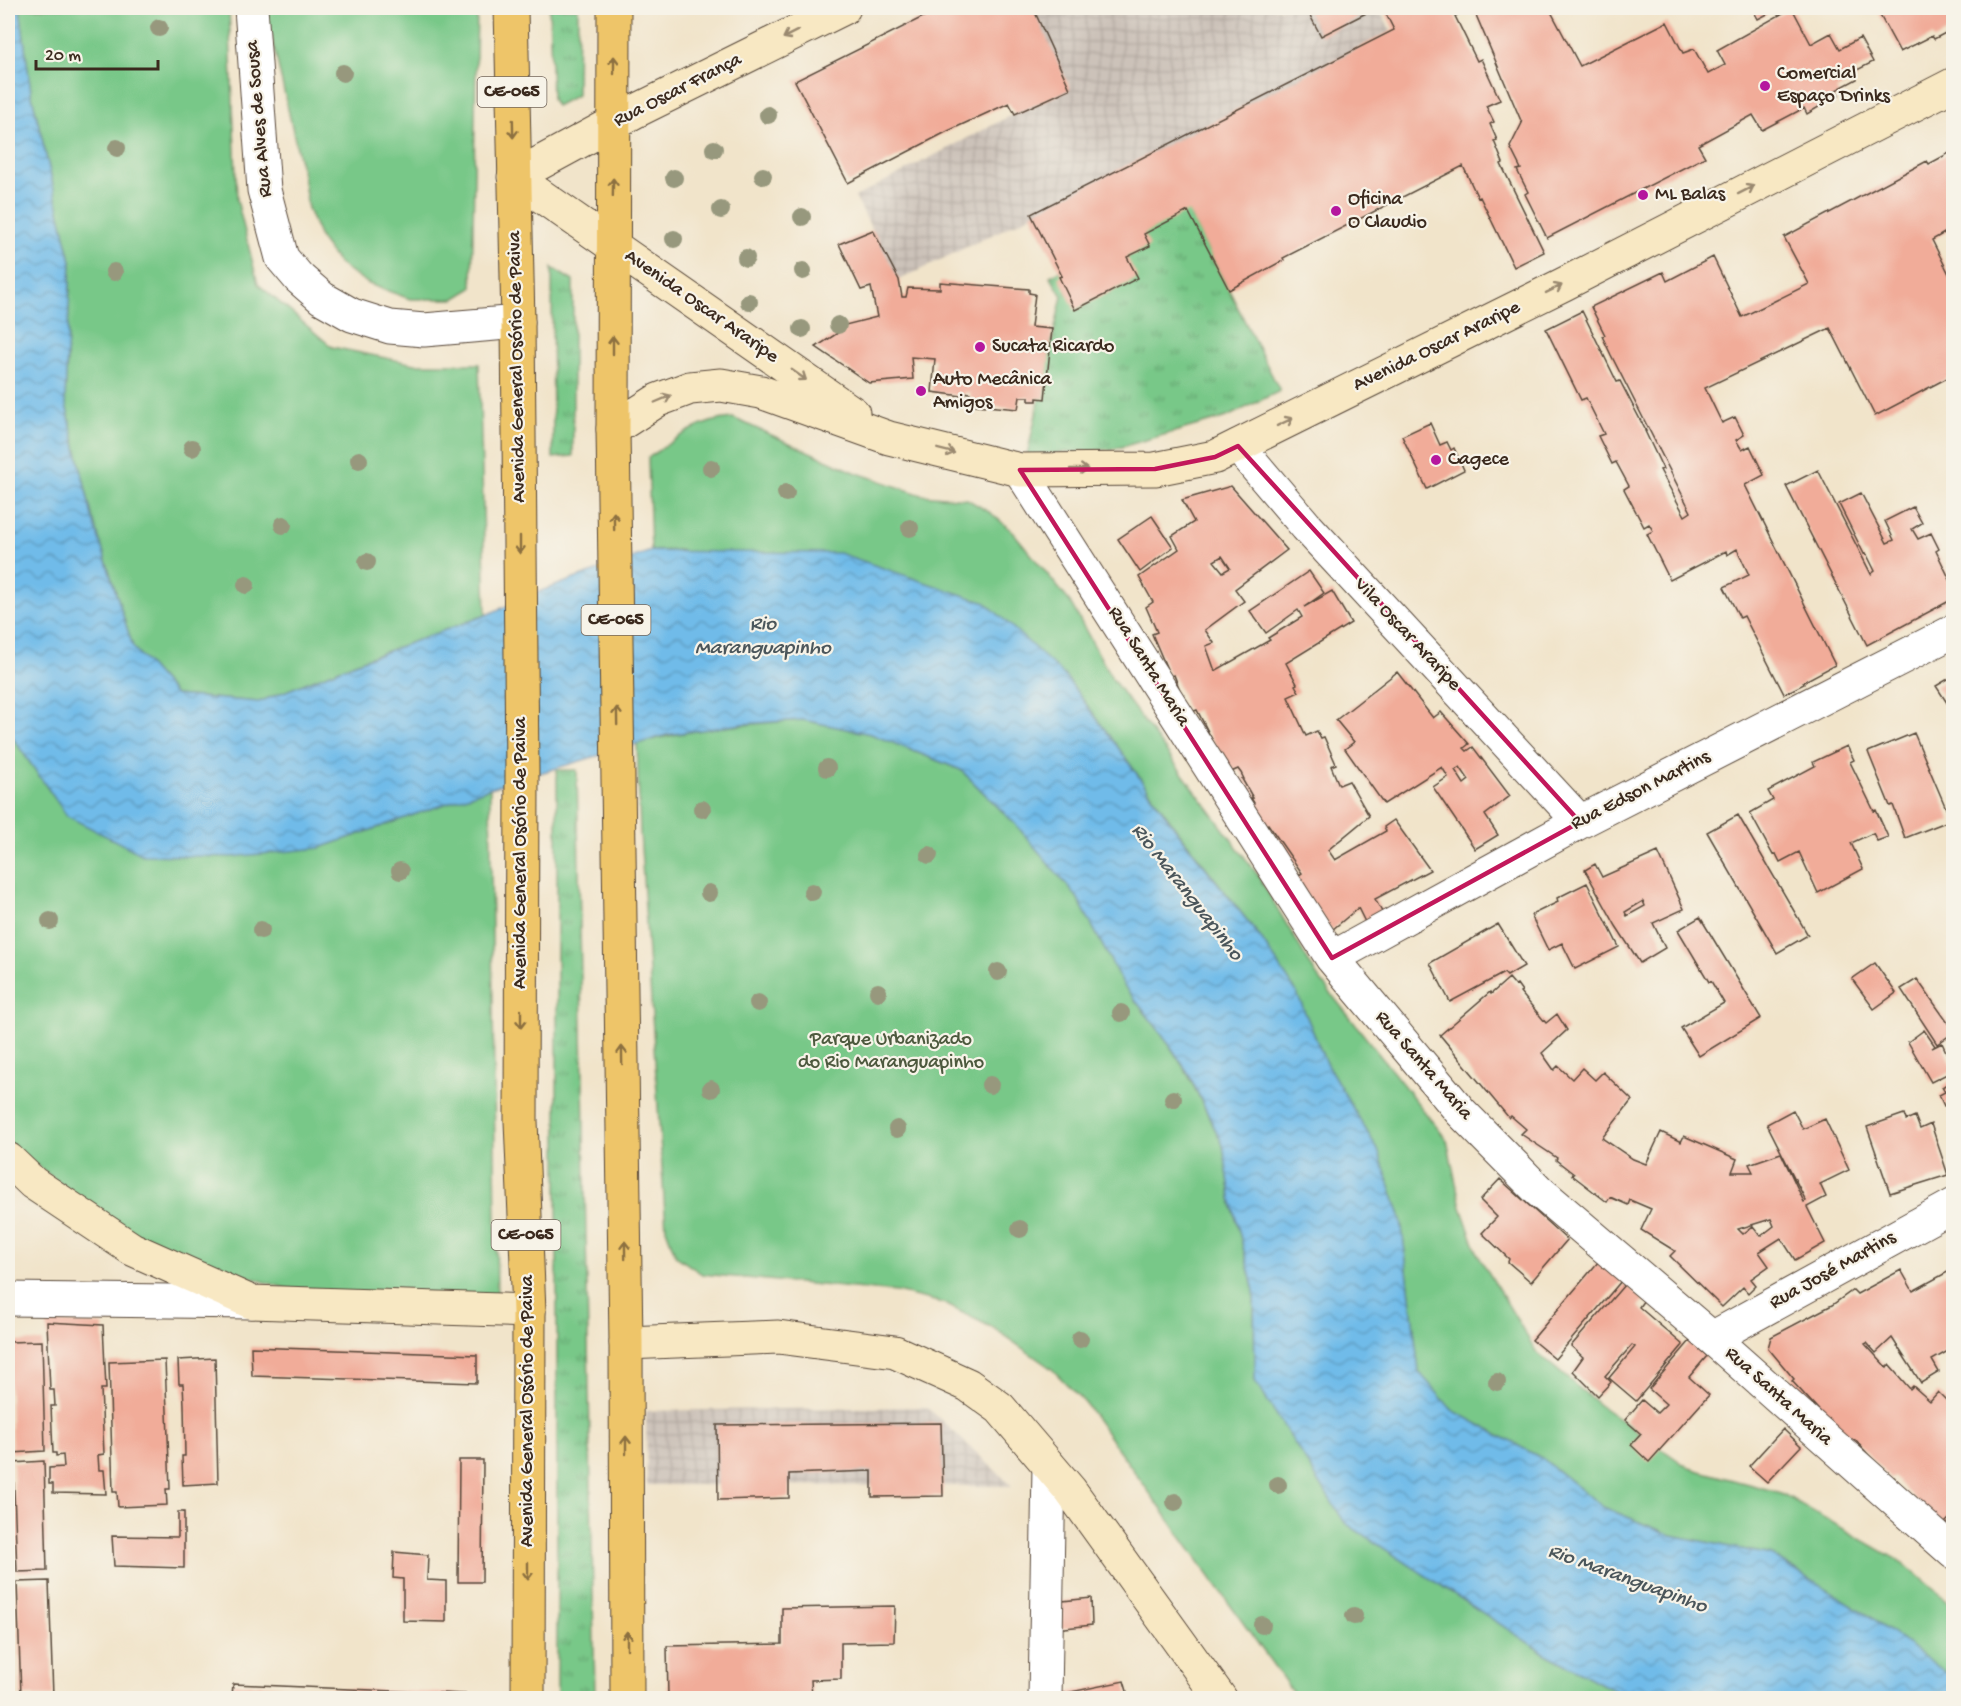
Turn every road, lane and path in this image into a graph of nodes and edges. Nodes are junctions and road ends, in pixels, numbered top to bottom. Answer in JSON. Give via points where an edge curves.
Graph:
{"nodes":[{"id":1,"x":250,"y":8,"type":"edge"},
{"id":2,"x":511,"y":8,"type":"edge"},
{"id":3,"x":614,"y":8,"type":"edge"},
{"id":4,"x":844,"y":8,"type":"edge"},
{"id":5,"x":1953,"y":84,"type":"edge"},
{"id":6,"x":614,"y":123,"type":"junction"},
{"id":7,"x":514,"y":177,"type":"junction"},
{"id":8,"x":612,"y":246,"type":"junction"},
{"id":9,"x":518,"y":322,"type":"junction"},
{"id":10,"x":613,"y":429,"type":"junction"},
{"id":11,"x":889,"y":438,"type":"junction"},
{"id":12,"x":1238,"y":446,"type":"junction"},
{"id":13,"x":1020,"y":470,"type":"junction"},
{"id":14,"x":1953,"y":631,"type":"edge"},
{"id":15,"x":1580,"y":822,"type":"junction"},
{"id":16,"x":1332,"y":958,"type":"junction"},
{"id":17,"x":8,"y":1159,"type":"edge"},
{"id":18,"x":1953,"y":1205,"type":"edge"},
{"id":19,"x":8,"y":1299,"type":"edge"},
{"id":20,"x":251,"y":1302,"type":"junction"},
{"id":21,"x":529,"y":1311,"type":"junction"},
{"id":22,"x":1712,"y":1338,"type":"junction"},
{"id":23,"x":626,"y":1343,"type":"junction"},
{"id":24,"x":1049,"y":1466,"type":"junction"},
{"id":25,"x":1953,"y":1553,"type":"edge"},
{"id":26,"x":528,"y":1698,"type":"edge"},
{"id":27,"x":627,"y":1698,"type":"edge"},
{"id":28,"x":1045,"y":1698,"type":"edge"},
{"id":29,"x":1220,"y":1698,"type":"edge"}],
"edges":[{"from":1,"to":9,"type":"street","name":"Rua Alves de Sousa","via":[[264,190],[282,258],[299,278],[322,298],[352,315],[390,327],[424,330]]},
{"from":2,"to":7,"type":"main road","name":"Avenida General Osório de Paiva","number":"CE-065","one_way":true},
{"from":6,"to":3,"type":"main road","number":"CE-065","one_way":true},
{"from":4,"to":6,"type":"street","name":"Rua Oscar França","one_way":true},
{"from":12,"to":5,"type":"street","name":"Avenida Oscar Araripe","one_way":true},
{"from":6,"to":7,"type":"street","name":"Rua Oscar França"},
{"from":8,"to":6,"type":"main road","number":"CE-065","one_way":true},
{"from":7,"to":8,"type":"street","name":"Avenida Oscar Araripe"},
{"from":7,"to":9,"type":"main road","name":"Avenida General Osório de Paiva","number":"CE-065"},
{"from":10,"to":8,"type":"main road","number":"CE-065","one_way":true},
{"from":8,"to":11,"type":"street","name":"Avenida Oscar Araripe","one_way":true},
{"from":9,"to":21,"type":"main road","name":"Avenida General Osório de Paiva","number":"CE-065","one_way":true,"via":[[521,1120]]},
{"from":10,"to":11,"type":"street","name":"Avenida Oscar Araripe","one_way":true,"via":[[658,400],[690,388],[721,385],[761,392]]},
{"from":23,"to":10,"type":"main road","number":"CE-065","one_way":true},
{"from":11,"to":13,"type":"street","name":"Avenida Oscar Araripe","one_way":true},
{"from":13,"to":12,"type":"street","name":"Avenida Oscar Araripe","one_way":true,"via":[[1155,469],[1215,457]]},
{"from":12,"to":15,"type":"street","name":"Vila Oscar Araripe","via":[[1306,526]]},
{"from":13,"to":16,"type":"street","name":"Rua Santa Maria"},
{"from":14,"to":15,"type":"street","name":"Rua Edson Martins"},
{"from":15,"to":16,"type":"street","name":"Rua Edson Martins"},
{"from":16,"to":22,"type":"street","name":"Rua Santa Maria","via":[[1461,1112],[1532,1183]]},
{"from":17,"to":20,"type":"street","via":[[33,1183],[132,1250]]},
{"from":18,"to":22,"type":"street","name":"Rua José Martins"},
{"from":19,"to":20,"type":"street"},
{"from":20,"to":21,"type":"street"},
{"from":21,"to":26,"type":"main road","name":"Avenida General Osório de Paiva","number":"CE-065","one_way":true},
{"from":22,"to":25,"type":"street","name":"Rua Santa Maria"},
{"from":23,"to":24,"type":"street","via":[[778,1336],[896,1352],[968,1385],[1000,1408]]},
{"from":27,"to":23,"type":"main road","number":"CE-065","one_way":true},
{"from":24,"to":28,"type":"street"},
{"from":24,"to":29,"type":"street"}]}
